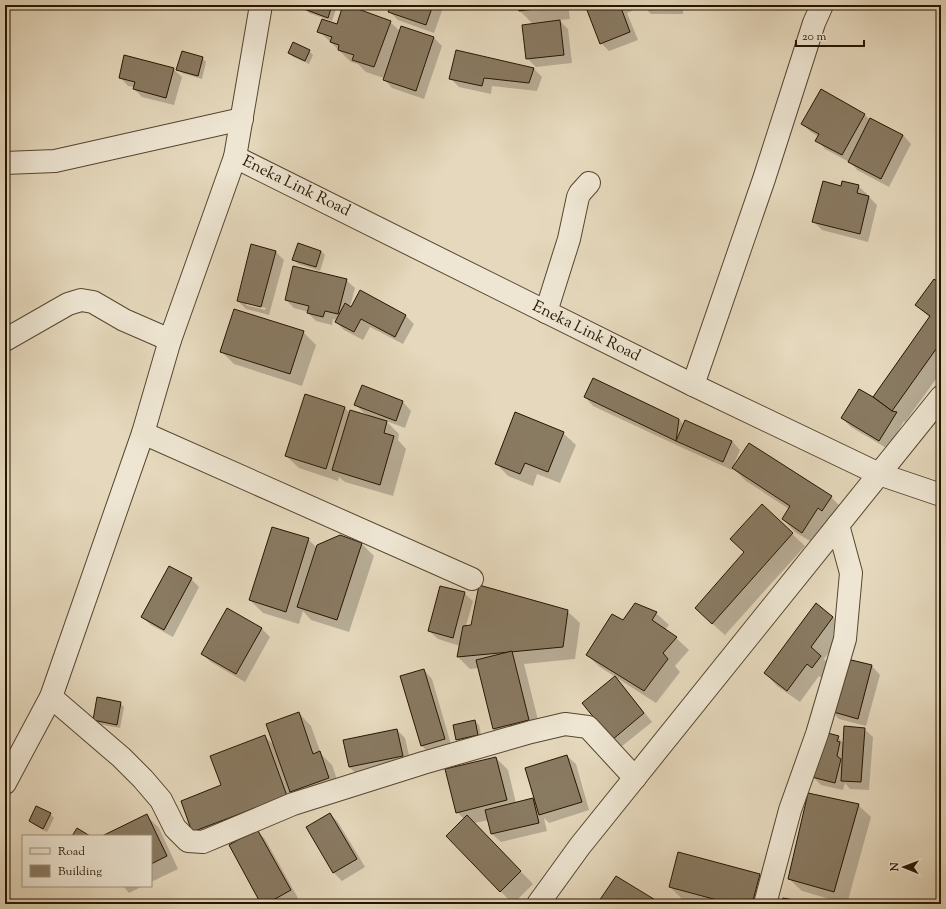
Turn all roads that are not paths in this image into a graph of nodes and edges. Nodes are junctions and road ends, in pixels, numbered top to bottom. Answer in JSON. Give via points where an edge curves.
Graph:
{"nodes":[{"id":1,"x":261,"y":5,"type":"edge"},
{"id":2,"x":822,"y":5,"type":"edge"},
{"id":3,"x":242,"y":119,"type":"junction"},
{"id":4,"x":235,"y":157,"type":"junction"},
{"id":5,"x":5,"y":163,"type":"edge"},
{"id":6,"x":590,"y":183,"type":"dead end"},
{"id":7,"x":546,"y":312,"type":"junction"},
{"id":8,"x":5,"y":340,"type":"edge"},
{"id":9,"x":170,"y":340,"type":"junction"},
{"id":10,"x":693,"y":385,"type":"junction"},
{"id":11,"x":941,"y":397,"type":"edge"},
{"id":12,"x":143,"y":433,"type":"junction"},
{"id":13,"x":879,"y":474,"type":"junction"},
{"id":14,"x":941,"y":495,"type":"edge"},
{"id":15,"x":838,"y":524,"type":"junction"},
{"id":16,"x":472,"y":579,"type":"dead end"},
{"id":17,"x":51,"y":697,"type":"junction"},
{"id":18,"x":635,"y":778,"type":"junction"},
{"id":19,"x":5,"y":783,"type":"edge"},
{"id":20,"x":538,"y":904,"type":"edge"},
{"id":21,"x":765,"y":904,"type":"edge"}],
"edges":[{"from":1,"to":3,"type":"street"},
{"from":2,"to":10,"type":"street"},
{"from":3,"to":4,"type":"street"},
{"from":3,"to":5,"type":"street","via":[[55,160]]},
{"from":4,"to":7,"type":"street","name":"Eneka Link Road"},
{"from":4,"to":9,"type":"street"},
{"from":6,"to":7,"type":"street","via":[[578,198],[569,239]]},
{"from":7,"to":10,"type":"street","name":"Eneka Link Road"},
{"from":8,"to":9,"type":"street","via":[[68,304],[81,300],[93,302],[124,320]]},
{"from":9,"to":12,"type":"street"},
{"from":10,"to":13,"type":"street","name":"Eneka Link Road"},
{"from":11,"to":13,"type":"street"},
{"from":12,"to":16,"type":"street"},
{"from":12,"to":17,"type":"street"},
{"from":13,"to":14,"type":"street","name":"Eneka Link Road"},
{"from":13,"to":15,"type":"street"},
{"from":15,"to":18,"type":"street"},
{"from":15,"to":21,"type":"street","via":[[850,573],[844,639],[817,734],[790,810]]},
{"from":17,"to":18,"type":"street","via":[[143,779],[161,800],[174,828],[188,841],[203,842],[293,804],[407,768],[565,724],[588,727]]},
{"from":17,"to":19,"type":"street"},
{"from":18,"to":20,"type":"street","via":[[580,846]]}]}
